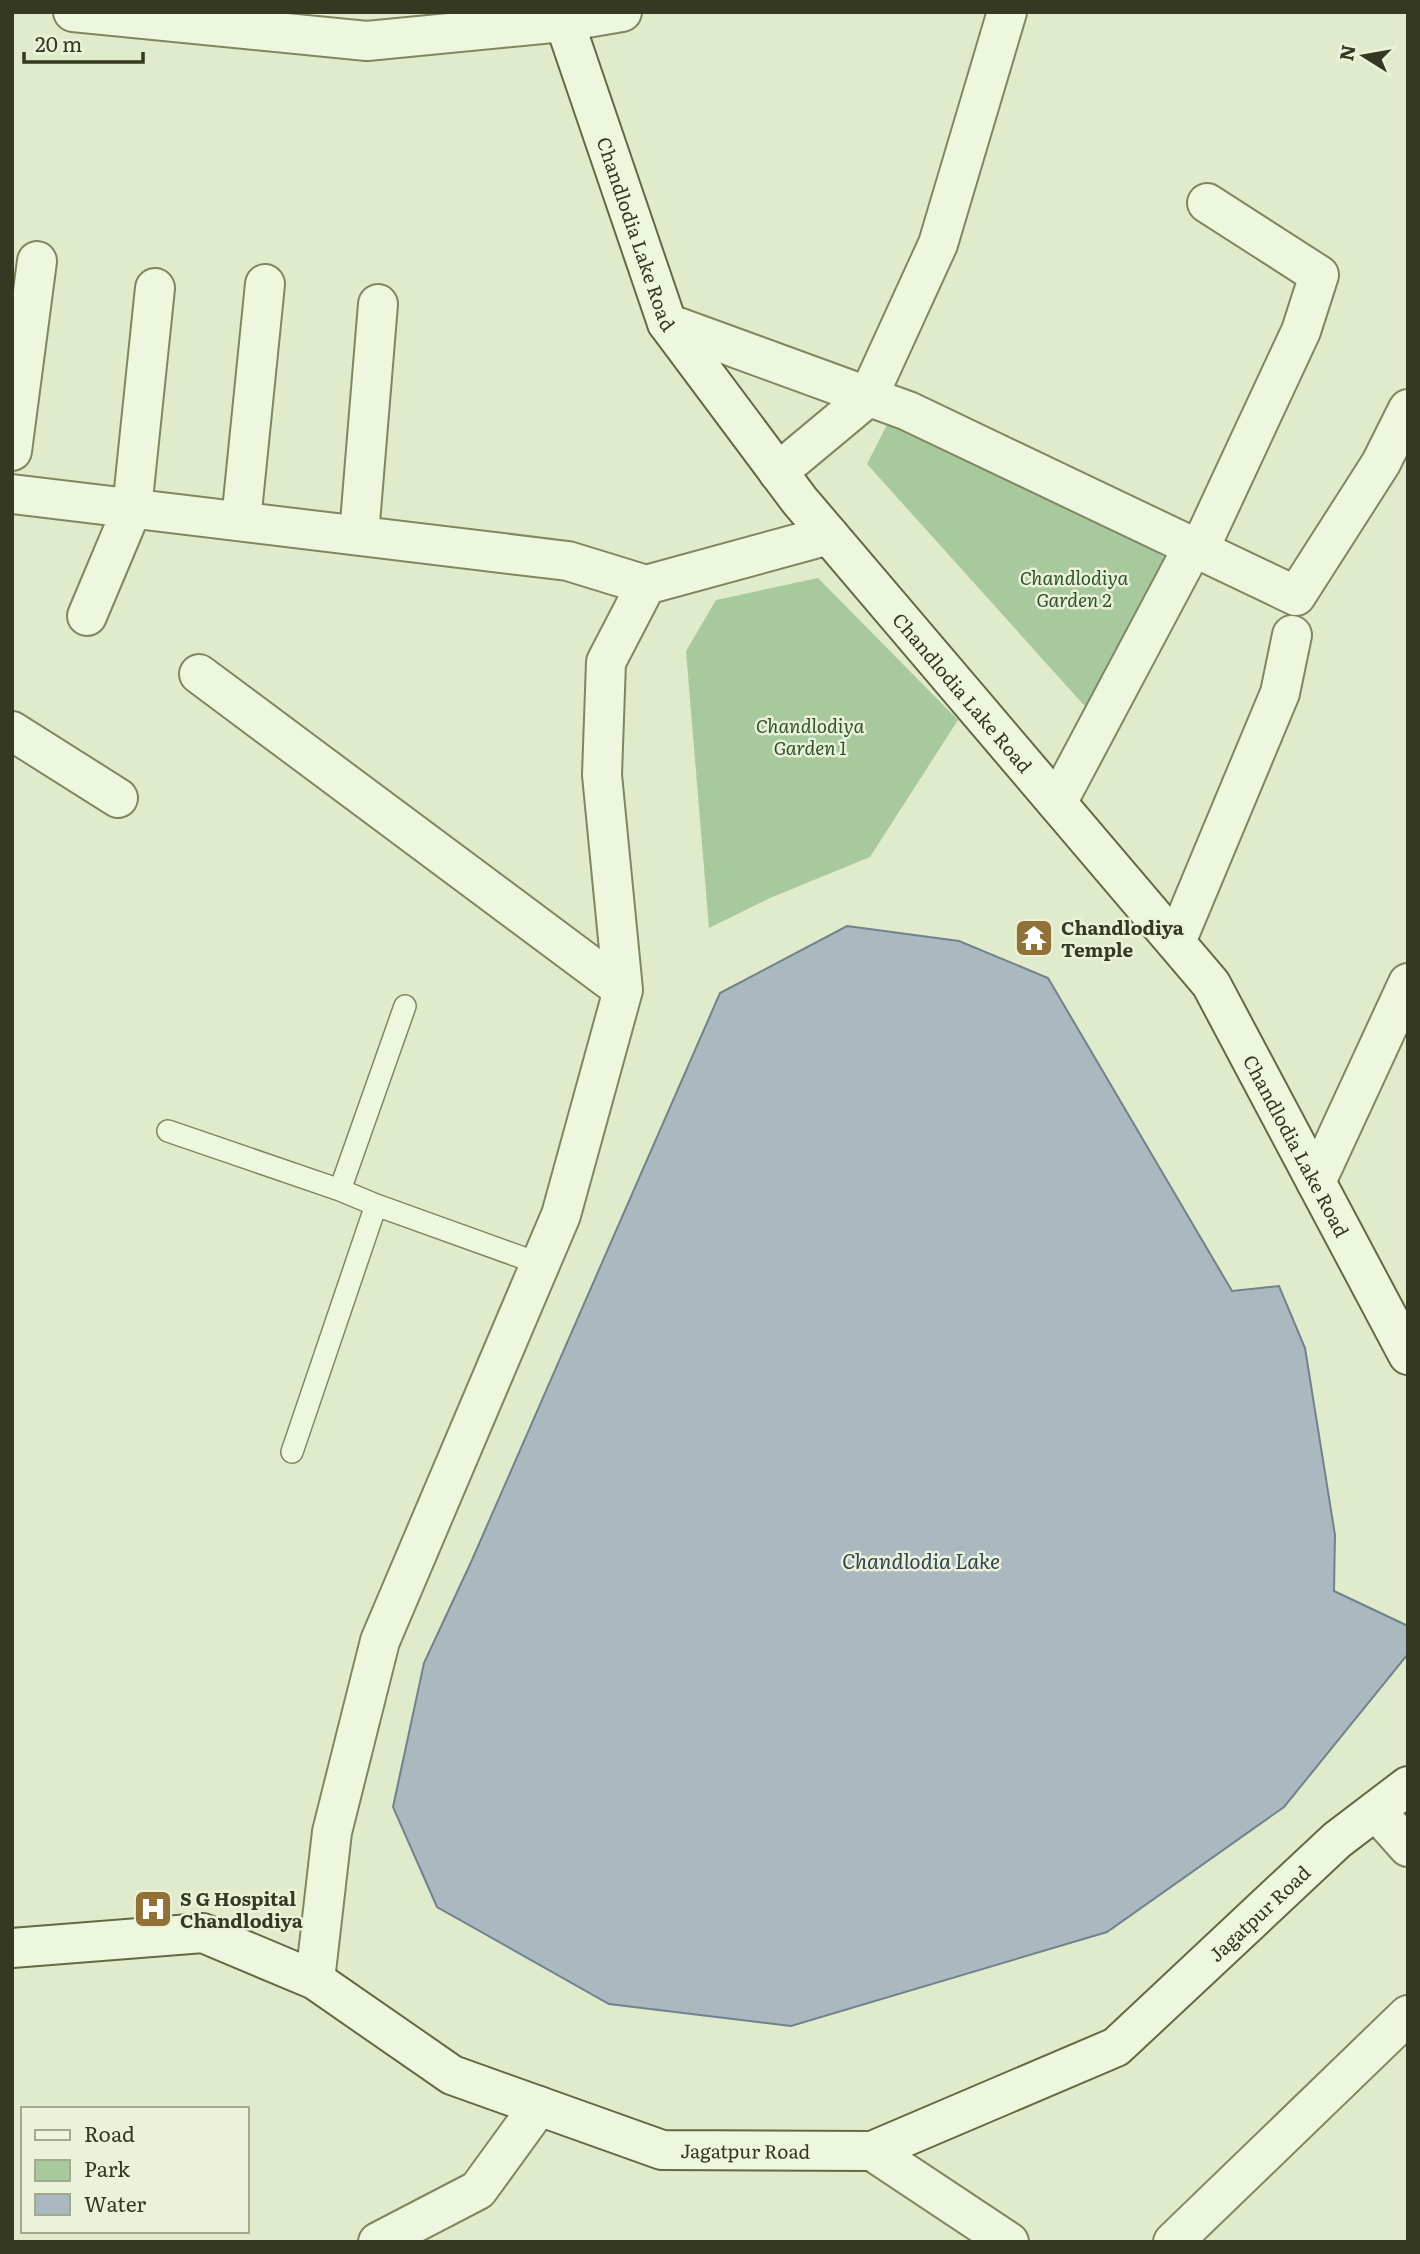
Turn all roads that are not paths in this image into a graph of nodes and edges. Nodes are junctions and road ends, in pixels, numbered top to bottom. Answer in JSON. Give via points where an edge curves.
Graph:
{"nodes":[{"id":1,"x":74,"y":12,"type":"edge"},
{"id":2,"x":622,"y":12,"type":"edge"},
{"id":3,"x":1007,"y":12,"type":"edge"},
{"id":4,"x":562,"y":17,"type":"edge"},
{"id":5,"x":1207,"y":204,"type":"dead end"},
{"id":6,"x":37,"y":261,"type":"dead end"},
{"id":7,"x":265,"y":284,"type":"dead end"},
{"id":8,"x":155,"y":288,"type":"dead end"},
{"id":9,"x":378,"y":304,"type":"dead end"},
{"id":10,"x":667,"y":323,"type":"junction"},
{"id":11,"x":868,"y":397,"type":"junction"},
{"id":12,"x":1408,"y":409,"type":"edge"},
{"id":13,"x":12,"y":451,"type":"edge"},
{"id":14,"x":778,"y":472,"type":"junction"},
{"id":15,"x":12,"y":495,"type":"edge"},
{"id":16,"x":132,"y":509,"type":"junction"},
{"id":17,"x":241,"y":522,"type":"junction"},
{"id":18,"x":359,"y":535,"type":"junction"},
{"id":19,"x":829,"y":535,"type":"junction"},
{"id":20,"x":1196,"y":549,"type":"junction"},
{"id":21,"x":646,"y":585,"type":"junction"},
{"id":22,"x":87,"y":616,"type":"dead end"},
{"id":23,"x":1292,"y":635,"type":"dead end"},
{"id":24,"x":199,"y":674,"type":"dead end"},
{"id":25,"x":12,"y":731,"type":"edge"},
{"id":26,"x":118,"y":798,"type":"dead end"},
{"id":27,"x":1057,"y":803,"type":"junction"},
{"id":28,"x":1176,"y":942,"type":"junction"},
{"id":29,"x":1408,"y":983,"type":"edge"},
{"id":30,"x":623,"y":990,"type":"junction"},
{"id":31,"x":405,"y":1006,"type":"dead end"},
{"id":32,"x":168,"y":1131,"type":"dead end"},
{"id":33,"x":1316,"y":1182,"type":"junction"},
{"id":34,"x":340,"y":1190,"type":"junction"},
{"id":35,"x":376,"y":1205,"type":"junction"},
{"id":36,"x":540,"y":1264,"type":"junction"},
{"id":37,"x":1408,"y":1354,"type":"edge"},
{"id":38,"x":292,"y":1452,"type":"dead end"},
{"id":39,"x":1408,"y":1786,"type":"edge"},
{"id":40,"x":1376,"y":1811,"type":"junction"},
{"id":41,"x":1408,"y":1847,"type":"edge"},
{"id":42,"x":12,"y":1948,"type":"edge"},
{"id":43,"x":315,"y":1980,"type":"junction"},
{"id":44,"x":1408,"y":2015,"type":"edge"},
{"id":45,"x":539,"y":2106,"type":"junction"},
{"id":46,"x":872,"y":2151,"type":"junction"},
{"id":47,"x":378,"y":2242,"type":"edge"},
{"id":48,"x":1009,"y":2242,"type":"edge"},
{"id":49,"x":1173,"y":2242,"type":"edge"}],
"edges":[{"from":1,"to":4,"type":"street","via":[[367,41]]},
{"from":2,"to":4,"type":"street"},
{"from":3,"to":11,"type":"street","via":[[938,244]]},
{"from":4,"to":10,"type":"street","name":"Chandlodia Lake Road"},
{"from":5,"to":20,"type":"street","via":[[1319,275],[1301,331]]},
{"from":6,"to":13,"type":"street"},
{"from":7,"to":17,"type":"street"},
{"from":8,"to":16,"type":"street"},
{"from":9,"to":18,"type":"street"},
{"from":10,"to":11,"type":"street"},
{"from":10,"to":14,"type":"street","name":"Chandlodia Lake Road"},
{"from":11,"to":14,"type":"street"},
{"from":11,"to":20,"type":"street","via":[[908,411]]},
{"from":12,"to":20,"type":"street","via":[[1381,463],[1296,596]]},
{"from":14,"to":19,"type":"street","name":"Chandlodia Lake Road"},
{"from":15,"to":16,"type":"street"},
{"from":16,"to":17,"type":"street"},
{"from":16,"to":22,"type":"street"},
{"from":17,"to":18,"type":"street"},
{"from":18,"to":21,"type":"street","via":[[568,561]]},
{"from":19,"to":21,"type":"street"},
{"from":19,"to":27,"type":"street","name":"Chandlodia Lake Road"},
{"from":20,"to":27,"type":"street"},
{"from":21,"to":30,"type":"street","via":[[606,662],[602,775]]},
{"from":23,"to":28,"type":"street","via":[[1280,693]]},
{"from":24,"to":30,"type":"street"},
{"from":25,"to":26,"type":"street"},
{"from":27,"to":28,"type":"street","name":"Chandlodia Lake Road"},
{"from":28,"to":33,"type":"street","name":"Chandlodia Lake Road","via":[[1211,984]]},
{"from":29,"to":33,"type":"street"},
{"from":30,"to":36,"type":"street","via":[[561,1215]]},
{"from":31,"to":34,"type":"lane"},
{"from":32,"to":34,"type":"lane"},
{"from":33,"to":37,"type":"street","name":"Chandlodia Lake Road"},
{"from":34,"to":35,"type":"lane"},
{"from":35,"to":36,"type":"lane"},
{"from":35,"to":38,"type":"lane"},
{"from":36,"to":43,"type":"street","via":[[380,1641],[332,1832]]},
{"from":39,"to":40,"type":"street","name":"Jagatpur Road"},
{"from":40,"to":41,"type":"street"},
{"from":40,"to":46,"type":"street","name":"Jagatpur Road","via":[[1337,1840],[1116,2047]]},
{"from":42,"to":43,"type":"street","name":"Jagatpur Road","via":[[202,1933]]},
{"from":43,"to":45,"type":"street","name":"Jagatpur Road","via":[[452,2075]]},
{"from":44,"to":49,"type":"street"},
{"from":45,"to":46,"type":"street","name":"Jagatpur Road","via":[[662,2150]]},
{"from":45,"to":47,"type":"street","via":[[478,2190]]},
{"from":46,"to":48,"type":"street"}]}
